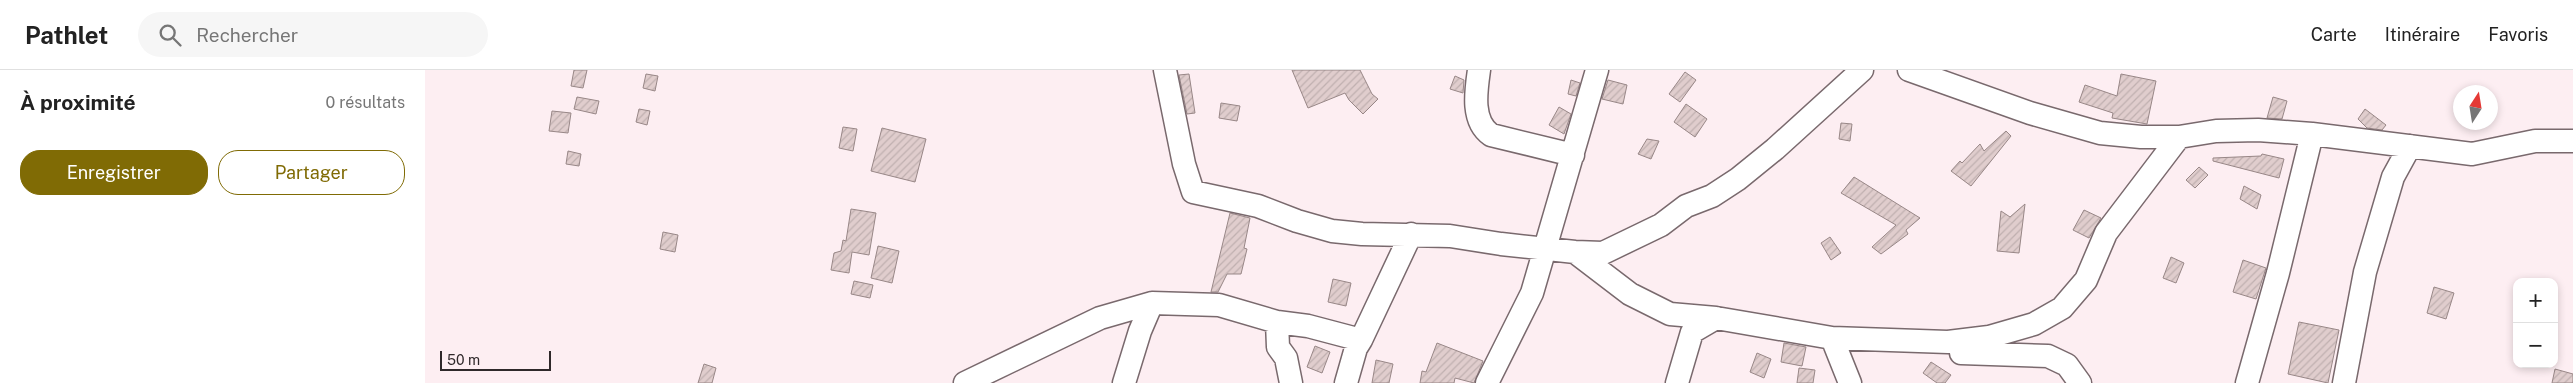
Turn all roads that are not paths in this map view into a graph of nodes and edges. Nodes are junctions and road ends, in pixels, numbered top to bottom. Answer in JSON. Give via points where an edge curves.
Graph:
{"nodes":[{"id":1,"x":1165,"y":70,"type":"edge"},
{"id":2,"x":1479,"y":70,"type":"edge"},
{"id":3,"x":1597,"y":70,"type":"edge"},
{"id":4,"x":1861,"y":70,"type":"edge"},
{"id":5,"x":1909,"y":70,"type":"edge"},
{"id":6,"x":2312,"y":134,"type":"junction"},
{"id":7,"x":2179,"y":137,"type":"junction"},
{"id":8,"x":2573,"y":141,"type":"edge"},
{"id":9,"x":2410,"y":146,"type":"junction"},
{"id":10,"x":1573,"y":155,"type":"junction"},
{"id":11,"x":1411,"y":234,"type":"junction"},
{"id":12,"x":1546,"y":249,"type":"junction"},
{"id":13,"x":1575,"y":252,"type":"junction"},
{"id":14,"x":1152,"y":303,"type":"junction"},
{"id":15,"x":1716,"y":318,"type":"junction"},
{"id":16,"x":1277,"y":322,"type":"junction"},
{"id":17,"x":1832,"y":338,"type":"junction"},
{"id":18,"x":1361,"y":340,"type":"junction"},
{"id":19,"x":1890,"y":340,"type":"junction"},
{"id":20,"x":965,"y":383,"type":"edge"},
{"id":21,"x":1125,"y":383,"type":"edge"},
{"id":22,"x":1291,"y":383,"type":"edge"},
{"id":23,"x":1346,"y":383,"type":"edge"},
{"id":24,"x":1487,"y":383,"type":"edge"},
{"id":25,"x":1677,"y":383,"type":"edge"},
{"id":26,"x":1850,"y":383,"type":"edge"},
{"id":27,"x":2079,"y":383,"type":"edge"},
{"id":28,"x":2247,"y":383,"type":"edge"},
{"id":29,"x":2344,"y":383,"type":"edge"}],
"edges":[{"from":1,"to":11,"type":"street","via":[[1184,164],[1193,192],[1258,206],[1332,231]]},
{"from":2,"to":10,"type":"street","via":[[1476,108],[1484,130],[1491,135]]},
{"from":3,"to":10,"type":"street"},
{"from":4,"to":13,"type":"street","via":[[1775,149],[1711,196],[1686,206],[1661,225],[1603,253]]},
{"from":5,"to":7,"type":"street","via":[[2030,113],[2100,133]]},
{"from":6,"to":7,"type":"street","via":[[2258,130]]},
{"from":6,"to":9,"type":"street"},
{"from":6,"to":28,"type":"street"},
{"from":7,"to":19,"type":"street","via":[[2106,233],[2086,280],[2062,308],[2034,324],[1989,337],[1948,342]]},
{"from":8,"to":9,"type":"street","via":[[2535,141],[2472,154]]},
{"from":9,"to":29,"type":"street","via":[[2393,177],[2365,272]]},
{"from":10,"to":12,"type":"street"},
{"from":11,"to":12,"type":"street"},
{"from":11,"to":18,"type":"street"},
{"from":12,"to":13,"type":"street"},
{"from":12,"to":24,"type":"street","via":[[1532,293]]},
{"from":13,"to":15,"type":"street","via":[[1630,294],[1670,314]]},
{"from":14,"to":16,"type":"street","via":[[1219,305]]},
{"from":14,"to":20,"type":"street","via":[[1100,318]]},
{"from":14,"to":21,"type":"street"},
{"from":15,"to":17,"type":"street"},
{"from":15,"to":25,"type":"street","via":[[1692,332]]},
{"from":16,"to":18,"type":"street","via":[[1308,326]]},
{"from":16,"to":22,"type":"street","via":[[1278,347],[1286,358]]},
{"from":17,"to":19,"type":"street"},
{"from":17,"to":26,"type":"street"},
{"from":18,"to":23,"type":"street"},
{"from":19,"to":27,"type":"street","via":[[1918,356],[1978,352],[2048,356],[2067,365]]}]}
